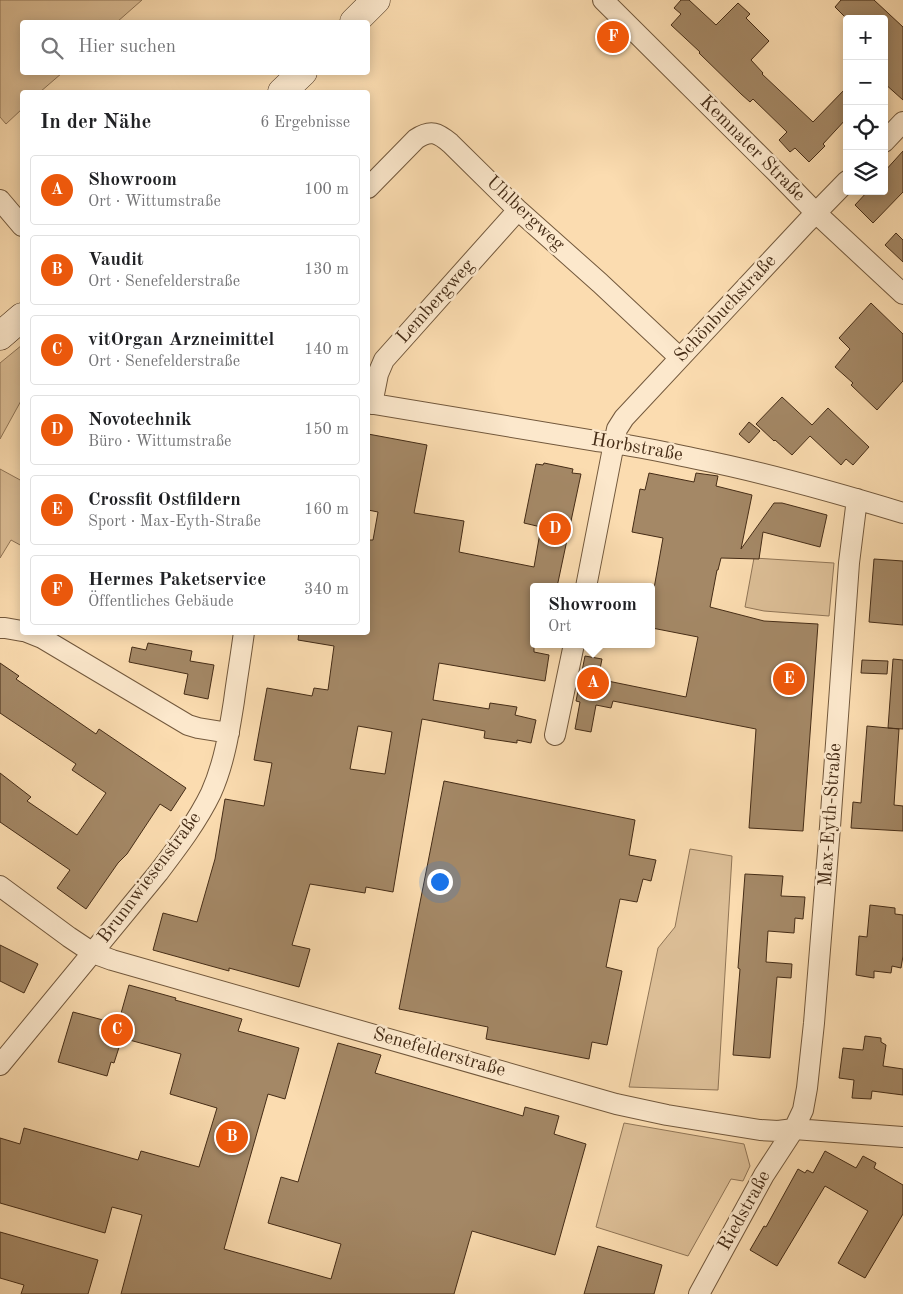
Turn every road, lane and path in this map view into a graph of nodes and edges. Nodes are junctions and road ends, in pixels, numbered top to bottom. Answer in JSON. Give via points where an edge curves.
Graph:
{"nodes":[{"id":1,"x":376,"y":0,"type":"edge"},
{"id":2,"x":604,"y":0,"type":"edge"},
{"id":3,"x":356,"y":20,"type":"edge"},
{"id":4,"x":300,"y":75,"type":"edge"},
{"id":5,"x":284,"y":90,"type":"edge"},
{"id":6,"x":903,"y":122,"type":"edge"},
{"id":7,"x":888,"y":138,"type":"edge"},
{"id":8,"x":843,"y":185,"type":"edge"},
{"id":9,"x":370,"y":186,"type":"edge"},
{"id":10,"x":0,"y":200,"type":"edge"},
{"id":11,"x":518,"y":210,"type":"junction"},
{"id":12,"x":816,"y":213,"type":"junction"},
{"id":13,"x":20,"y":224,"type":"edge"},
{"id":14,"x":903,"y":294,"type":"edge"},
{"id":15,"x":20,"y":319,"type":"edge"},
{"id":16,"x":0,"y":336,"type":"edge"},
{"id":17,"x":680,"y":358,"type":"junction"},
{"id":18,"x":370,"y":404,"type":"edge"},
{"id":19,"x":614,"y":443,"type":"junction"},
{"id":20,"x":857,"y":499,"type":"junction"},
{"id":21,"x":903,"y":513,"type":"edge"},
{"id":22,"x":587,"y":583,"type":"edge"},
{"id":23,"x":0,"y":628,"type":"edge"},
{"id":24,"x":20,"y":631,"type":"edge"},
{"id":25,"x":34,"y":635,"type":"edge"},
{"id":26,"x":244,"y":635,"type":"edge"},
{"id":27,"x":573,"y":648,"type":"edge"},
{"id":28,"x":229,"y":733,"type":"junction"},
{"id":29,"x":555,"y":735,"type":"dead end"},
{"id":30,"x":0,"y":886,"type":"edge"},
{"id":31,"x":93,"y":953,"type":"junction"},
{"id":32,"x":0,"y":1065,"type":"edge"},
{"id":33,"x":794,"y":1129,"type":"junction"},
{"id":34,"x":903,"y":1137,"type":"edge"},
{"id":35,"x":699,"y":1294,"type":"edge"}],
"edges":[{"from":1,"to":3,"type":"main road"},
{"from":2,"to":12,"type":"street","name":"Kemnater Straße"},
{"from":4,"to":5,"type":"main road"},
{"from":6,"to":7,"type":"street"},
{"from":8,"to":12,"type":"street","name":"Schönbuchstraße"},
{"from":9,"to":11,"type":"street","name":"Uhlbergweg","via":[[416,139],[433,133],[450,143]]},
{"from":10,"to":13,"type":"street"},
{"from":11,"to":17,"type":"street","name":"Uhlbergweg"},
{"from":11,"to":18,"type":"street","name":"Lembergweg","via":[[384,360]]},
{"from":12,"to":14,"type":"street","name":"Kemnater Straße"},
{"from":12,"to":17,"type":"street","name":"Schönbuchstraße"},
{"from":15,"to":16,"type":"main road"},
{"from":17,"to":19,"type":"street","name":"Schönbuchstraße","via":[[624,418]]},
{"from":18,"to":19,"type":"street","name":"Horbstraße"},
{"from":19,"to":20,"type":"street","name":"Horbstraße","via":[[766,474]]},
{"from":19,"to":22,"type":"street","name":"Schönbuchstraße"},
{"from":20,"to":21,"type":"street","name":"Horbstraße"},
{"from":20,"to":33,"type":"street","name":"Max-Eyth-Straße","via":[[849,563],[814,1023],[803,1110]]},
{"from":23,"to":24,"type":"street"},
{"from":25,"to":28,"type":"street","via":[[188,725]]},
{"from":26,"to":28,"type":"street","name":"Brunnwiesenstraße"},
{"from":27,"to":29,"type":"street"},
{"from":28,"to":31,"type":"street","name":"Brunnwiesenstraße","via":[[217,779],[200,813],[181,843]]},
{"from":30,"to":31,"type":"street","name":"Senefelderstraße"},
{"from":31,"to":32,"type":"street","name":"Brunnwiesenstraße"},
{"from":31,"to":33,"type":"street","name":"Senefelderstraße","via":[[616,1104],[760,1130]]},
{"from":33,"to":34,"type":"street","name":"Senefelderstraße"},
{"from":33,"to":35,"type":"street","name":"Riedstraße","via":[[764,1175]]}]}
